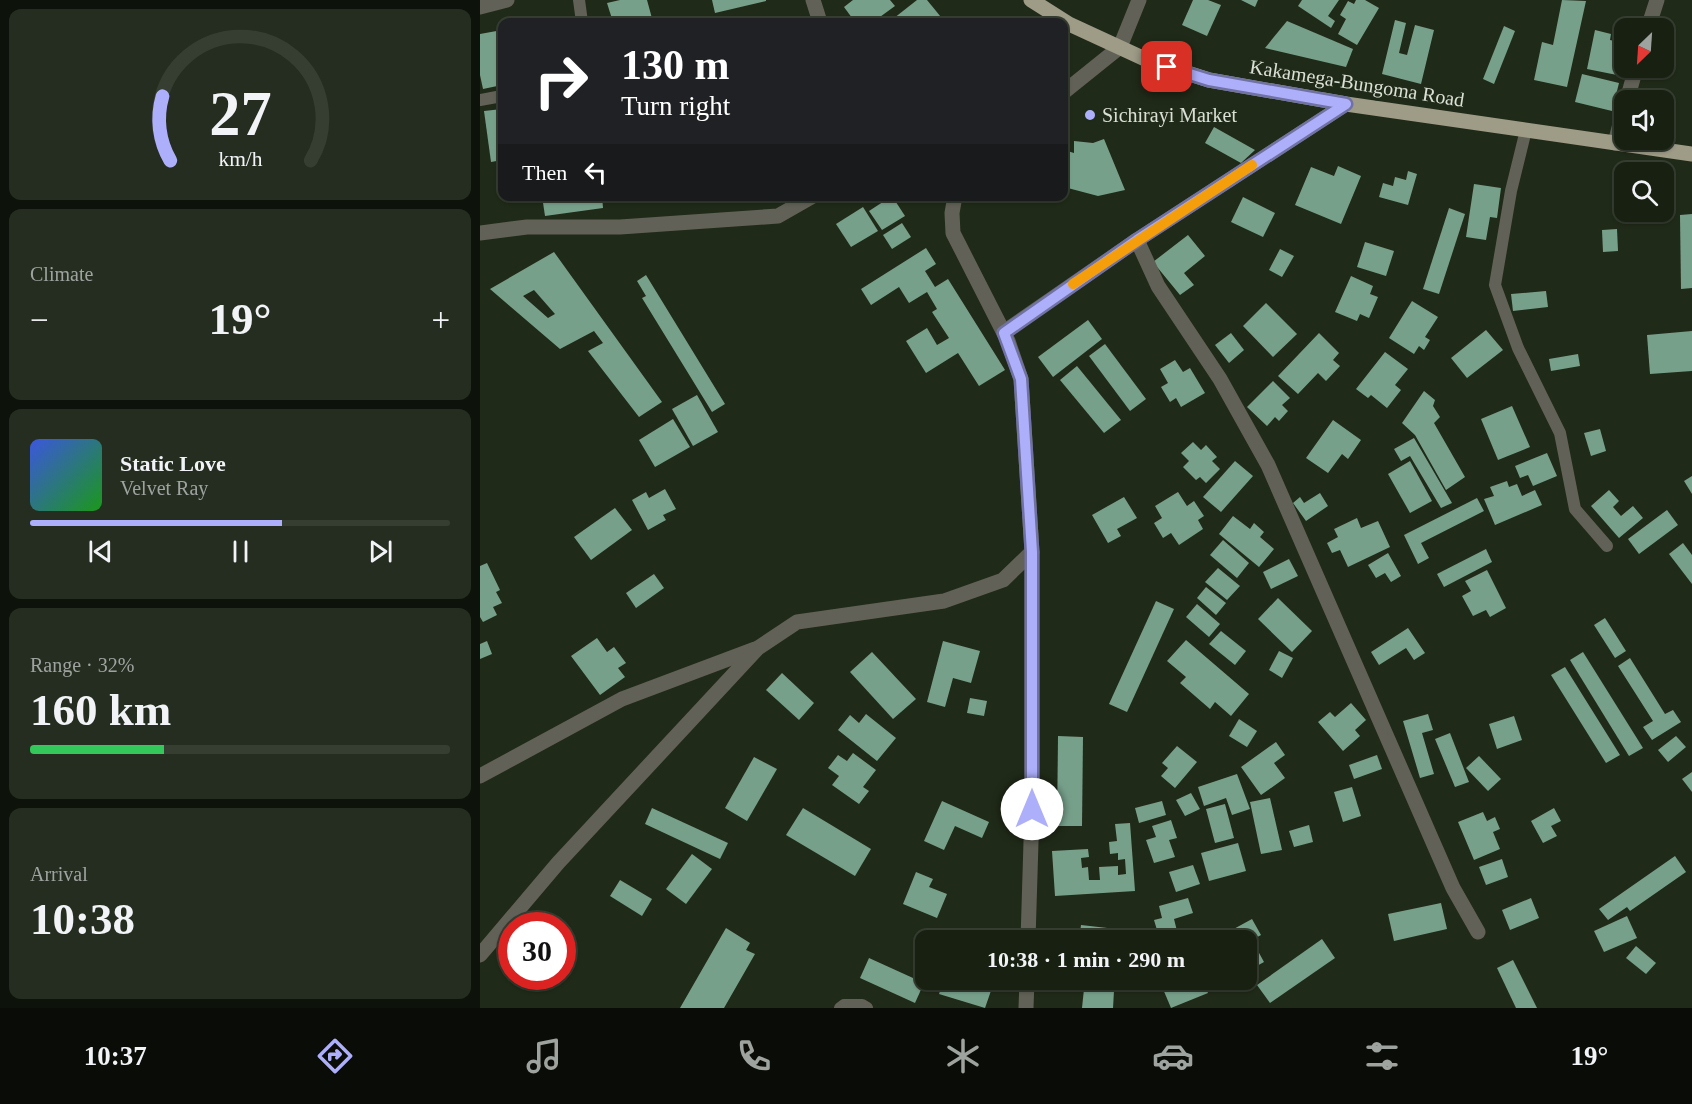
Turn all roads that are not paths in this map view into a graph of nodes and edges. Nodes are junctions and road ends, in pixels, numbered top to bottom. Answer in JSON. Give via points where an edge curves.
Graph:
{"nodes":[{"id":1,"x":507,"y":0,"type":"edge"},
{"id":2,"x":579,"y":0,"type":"edge"},
{"id":3,"x":813,"y":0,"type":"edge"},
{"id":4,"x":1031,"y":0,"type":"edge"},
{"id":5,"x":1139,"y":0,"type":"edge"},
{"id":6,"x":1657,"y":0,"type":"edge"},
{"id":7,"x":480,"y":7,"type":"edge"},
{"id":8,"x":581,"y":18,"type":"edge"},
{"id":9,"x":819,"y":18,"type":"edge"},
{"id":10,"x":1060,"y":18,"type":"edge"},
{"id":11,"x":1651,"y":18,"type":"edge"},
{"id":12,"x":1068,"y":23,"type":"edge"},
{"id":13,"x":1120,"y":47,"type":"junction"},
{"id":14,"x":1068,"y":90,"type":"edge"},
{"id":15,"x":498,"y":97,"type":"edge"},
{"id":16,"x":480,"y":100,"type":"edge"},
{"id":17,"x":1346,"y":104,"type":"junction"},
{"id":18,"x":1526,"y":130,"type":"junction"},
{"id":19,"x":1614,"y":143,"type":"edge"},
{"id":20,"x":1664,"y":150,"type":"edge"},
{"id":21,"x":1692,"y":154,"type":"edge"},
{"id":22,"x":804,"y":201,"type":"edge"},
{"id":23,"x":954,"y":201,"type":"edge"},
{"id":24,"x":480,"y":233,"type":"edge"},
{"id":25,"x":1137,"y":240,"type":"junction"},
{"id":26,"x":1004,"y":333,"type":"junction"},
{"id":27,"x":1607,"y":546,"type":"dead end"},
{"id":28,"x":1032,"y":552,"type":"junction"},
{"id":29,"x":758,"y":648,"type":"junction"},
{"id":30,"x":480,"y":776,"type":"edge"},
{"id":31,"x":1028,"y":930,"type":"edge"},
{"id":32,"x":1478,"y":932,"type":"dead end"},
{"id":33,"x":480,"y":955,"type":"edge"},
{"id":34,"x":1027,"y":990,"type":"edge"},
{"id":35,"x":840,"y":1008,"type":"edge"},
{"id":36,"x":867,"y":1008,"type":"edge"},
{"id":37,"x":1026,"y":1008,"type":"edge"}],
"edges":[{"from":1,"to":7,"type":"street"},
{"from":2,"to":8,"type":"lane"},
{"from":3,"to":9,"type":"street"},
{"from":4,"to":10,"type":"main road","name":"Kakamega-Bungoma Road"},
{"from":5,"to":13,"type":"street"},
{"from":6,"to":11,"type":"street"},
{"from":12,"to":13,"type":"main road","name":"Kakamega-Bungoma Road"},
{"from":13,"to":14,"type":"street"},
{"from":13,"to":17,"type":"main road","name":"Kakamega-Bungoma Road","via":[[1209,80]]},
{"from":15,"to":16,"type":"lane"},
{"from":17,"to":18,"type":"main road","name":"Kakamega-Bungoma Road"},
{"from":17,"to":25,"type":"street"},
{"from":18,"to":19,"type":"main road","name":"Kakamega-Bungoma Road"},
{"from":18,"to":27,"type":"lane","via":[[1495,285],[1518,348],[1560,433],[1575,509]]},
{"from":20,"to":21,"type":"main road","name":"Kakamega-Bungoma Road"},
{"from":22,"to":24,"type":"street","via":[[778,216],[620,228],[527,227]]},
{"from":23,"to":26,"type":"street","via":[[953,233]]},
{"from":25,"to":26,"type":"street"},
{"from":25,"to":32,"type":"street","via":[[1158,286],[1220,379],[1268,465],[1453,888]]},
{"from":26,"to":28,"type":"street","via":[[1021,379]]},
{"from":28,"to":29,"type":"street","via":[[1003,580],[944,601],[797,622]]},
{"from":28,"to":31,"type":"street"},
{"from":29,"to":30,"type":"street","via":[[622,699]]},
{"from":29,"to":33,"type":"street","via":[[558,863]]},
{"from":34,"to":37,"type":"street"},
{"from":35,"to":36,"type":"lane"}]}
